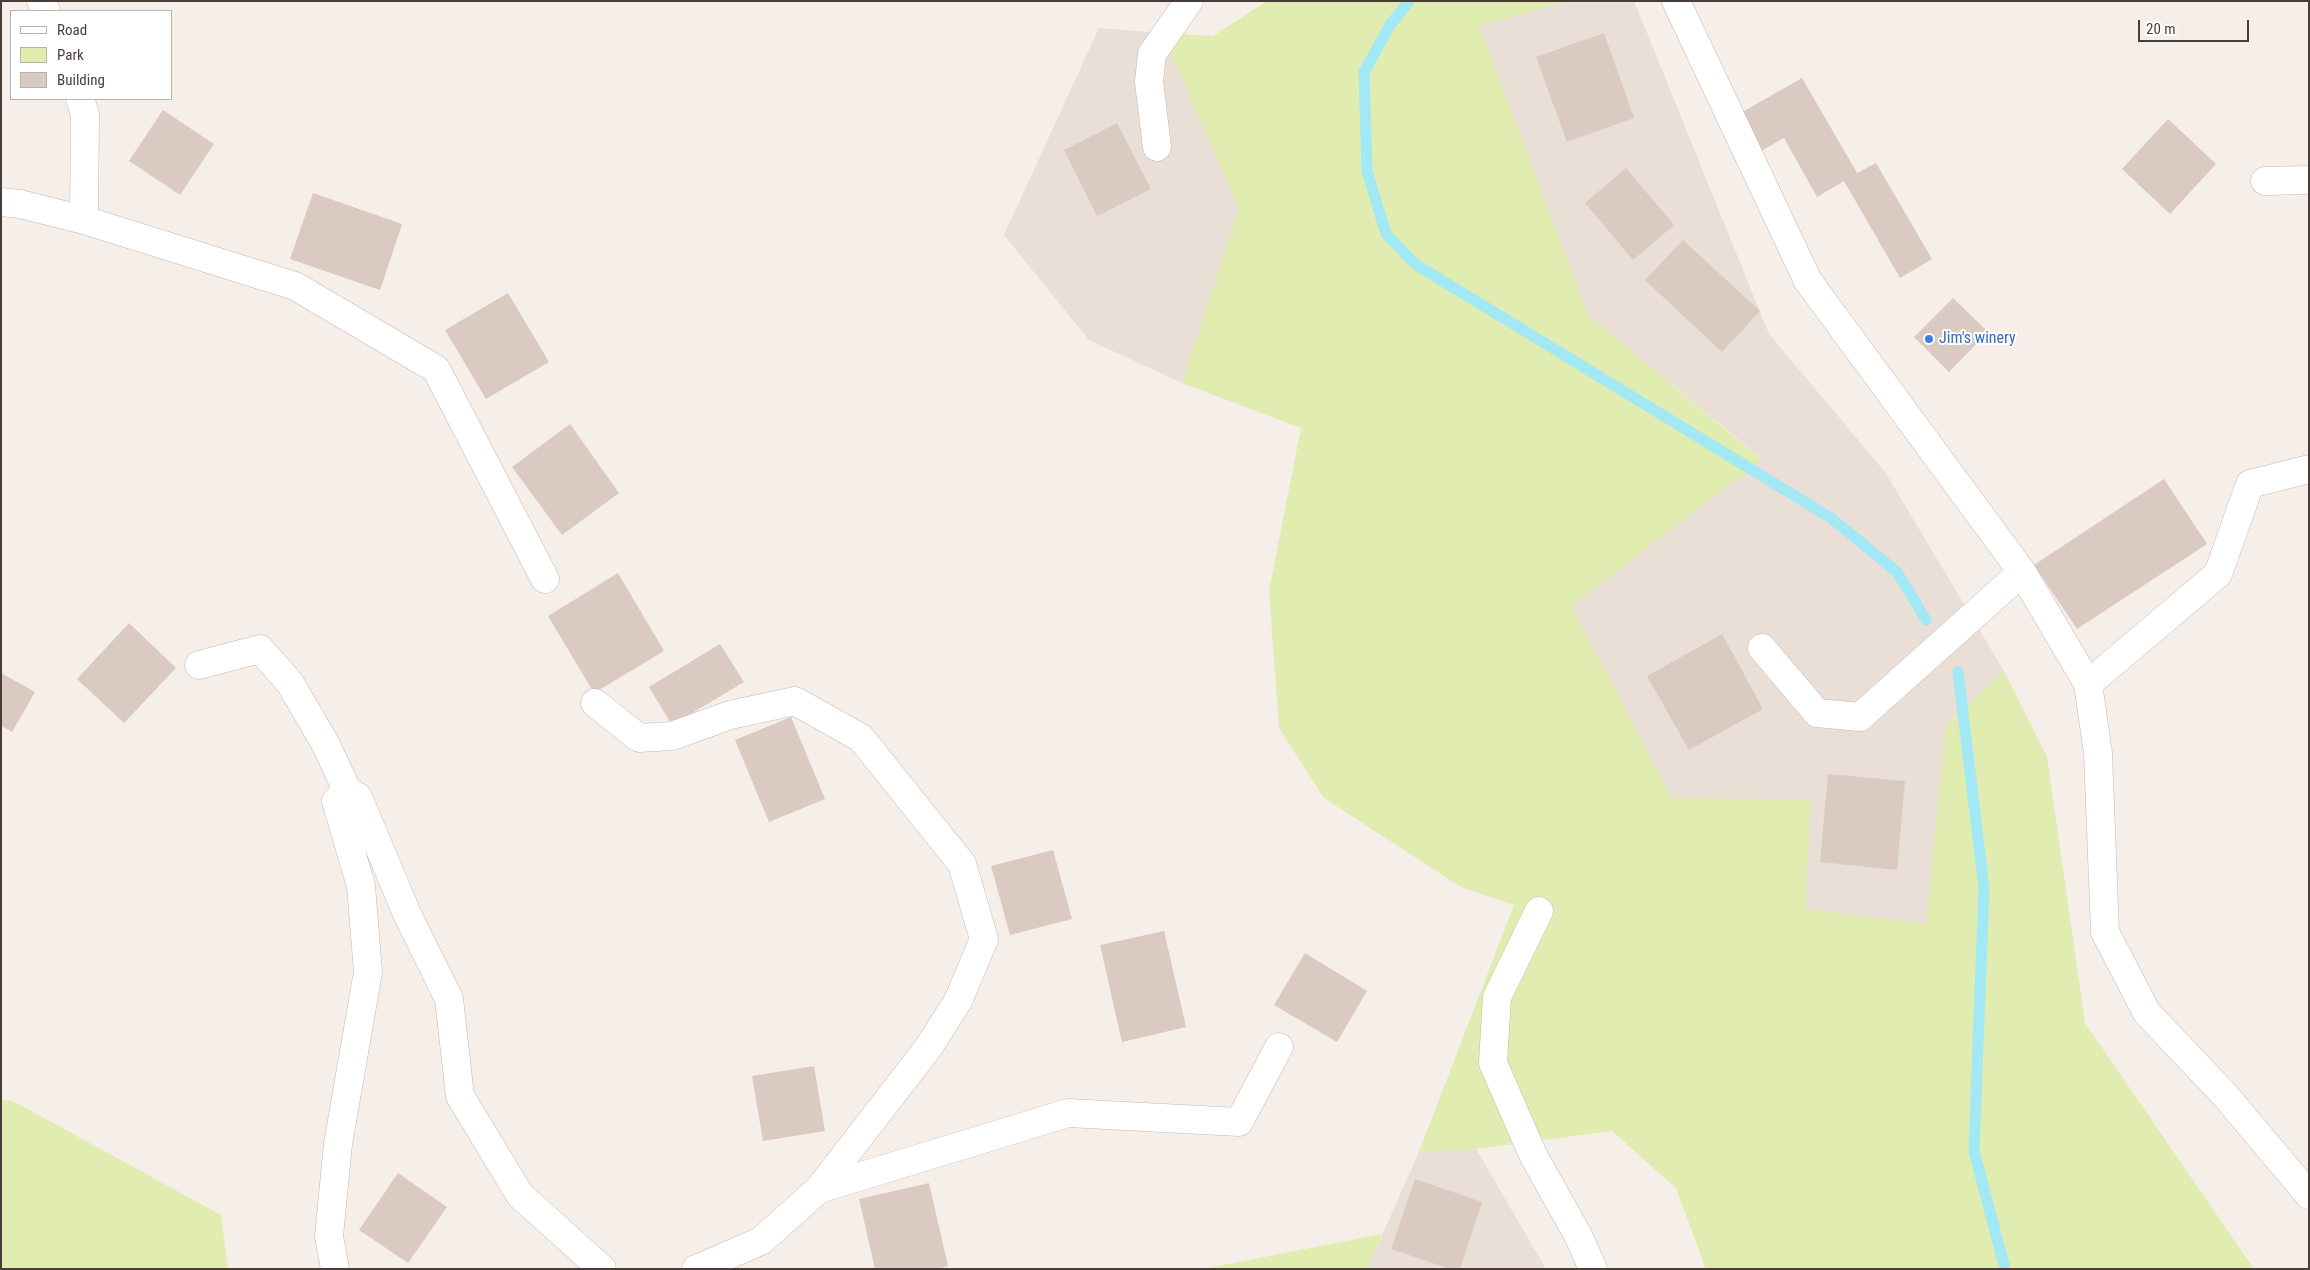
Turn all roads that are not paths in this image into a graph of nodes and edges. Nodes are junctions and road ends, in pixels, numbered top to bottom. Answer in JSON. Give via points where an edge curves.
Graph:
{"nodes":[{"id":1,"x":1189,"y":1,"type":"edge"},
{"id":2,"x":1676,"y":1,"type":"edge"},
{"id":3,"x":80,"y":100,"type":"edge"},
{"id":4,"x":1157,"y":147,"type":"dead end"},
{"id":5,"x":2309,"y":180,"type":"edge"},
{"id":6,"x":2265,"y":181,"type":"dead end"},
{"id":7,"x":1,"y":202,"type":"edge"},
{"id":8,"x":84,"y":220,"type":"junction"},
{"id":9,"x":2309,"y":468,"type":"edge"},
{"id":10,"x":2022,"y":572,"type":"junction"},
{"id":11,"x":545,"y":579,"type":"dead end"},
{"id":12,"x":1762,"y":648,"type":"dead end"},
{"id":13,"x":199,"y":665,"type":"dead end"},
{"id":14,"x":2088,"y":684,"type":"junction"},
{"id":15,"x":595,"y":703,"type":"dead end"},
{"id":16,"x":347,"y":790,"type":"junction"},
{"id":17,"x":1539,"y":911,"type":"dead end"},
{"id":18,"x":1279,"y":1047,"type":"dead end"},
{"id":19,"x":819,"y":1189,"type":"junction"},
{"id":20,"x":2309,"y":1195,"type":"edge"},
{"id":21,"x":335,"y":1269,"type":"edge"},
{"id":22,"x":602,"y":1269,"type":"edge"},
{"id":23,"x":696,"y":1269,"type":"edge"},
{"id":24,"x":1594,"y":1269,"type":"edge"}],
"edges":[{"from":1,"to":4,"type":"street","via":[[1152,54],[1149,82]]},
{"from":2,"to":10,"type":"street","via":[[1808,281]]},
{"from":3,"to":8,"type":"street","via":[[86,114]]},
{"from":5,"to":6,"type":"street"},
{"from":7,"to":8,"type":"street"},
{"from":8,"to":11,"type":"street","via":[[295,286],[436,369]]},
{"from":9,"to":14,"type":"street","via":[[2250,484],[2218,574]]},
{"from":10,"to":12,"type":"street","via":[[1860,717],[1817,713]]},
{"from":10,"to":14,"type":"street"},
{"from":13,"to":16,"type":"street","via":[[260,649],[290,684],[326,745]]},
{"from":14,"to":20,"type":"street","via":[[2098,753],[2105,932],[2147,1013],[2224,1094]]},
{"from":15,"to":19,"type":"street","via":[[639,738],[672,736],[730,715],[795,701],[862,738],[962,864],[984,939],[958,1001],[928,1048]]},
{"from":16,"to":21,"type":"street","via":[[336,800],[361,886],[368,972],[338,1144],[329,1236]]},
{"from":16,"to":22,"type":"street","via":[[358,797],[408,916],[449,999],[460,1096],[520,1195]]},
{"from":17,"to":24,"type":"street","via":[[1497,997],[1493,1063],[1533,1155]]},
{"from":18,"to":19,"type":"street","via":[[1239,1122],[1068,1113]]},
{"from":19,"to":23,"type":"street","via":[[761,1241]]}]}
